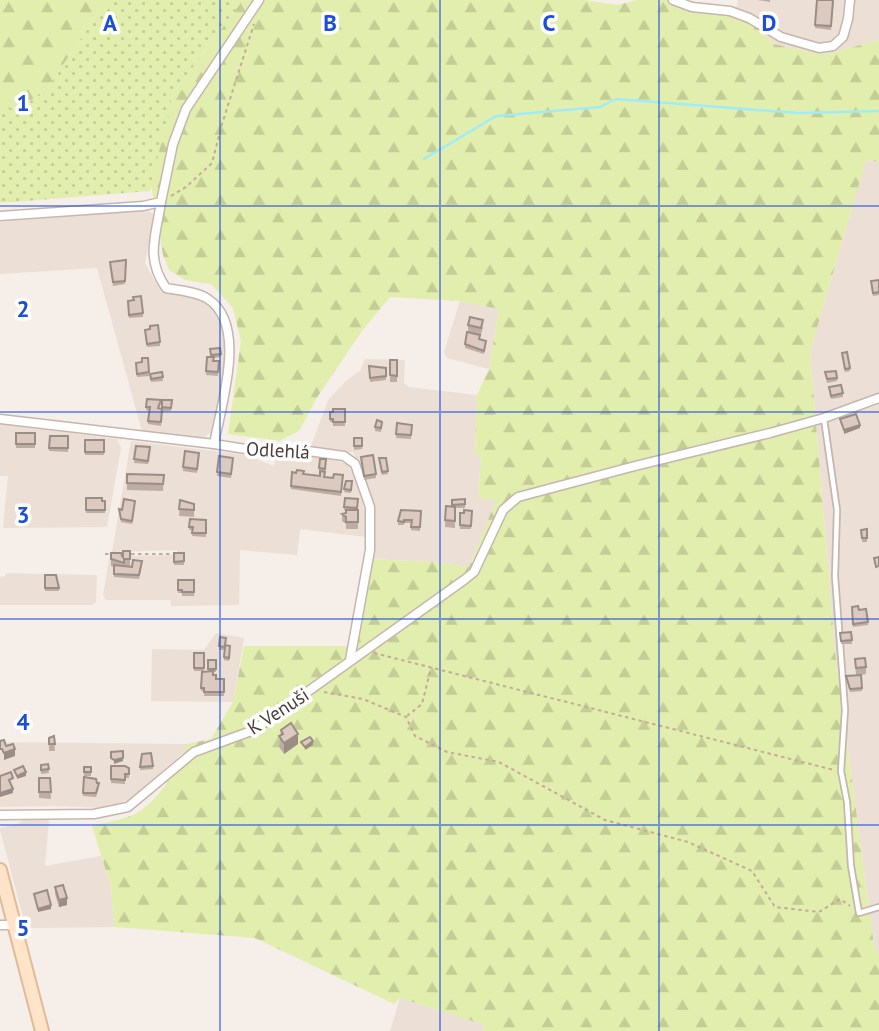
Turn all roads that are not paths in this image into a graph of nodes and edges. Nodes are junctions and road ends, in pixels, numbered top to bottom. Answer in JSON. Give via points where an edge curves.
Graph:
{"nodes":[{"id":1,"x":259,"y":0,"type":"edge"},
{"id":2,"x":673,"y":0,"type":"edge"},
{"id":3,"x":850,"y":0,"type":"edge"},
{"id":4,"x":160,"y":202,"type":"junction"},
{"id":5,"x":0,"y":216,"type":"edge"},
{"id":6,"x":879,"y":398,"type":"edge"},
{"id":7,"x":824,"y":418,"type":"junction"},
{"id":8,"x":0,"y":419,"type":"edge"},
{"id":9,"x":214,"y":444,"type":"junction"},
{"id":10,"x":350,"y":660,"type":"junction"},
{"id":11,"x":0,"y":815,"type":"edge"},
{"id":12,"x":0,"y":870,"type":"edge"},
{"id":13,"x":879,"y":906,"type":"edge"},
{"id":14,"x":0,"y":925,"type":"edge"},
{"id":15,"x":15,"y":925,"type":"junction"},
{"id":16,"x":41,"y":1031,"type":"edge"}],
"edges":[{"from":1,"to":4,"type":"street","via":[[186,109]]},
{"from":2,"to":3,"type":"street","via":[[692,7],[730,10],[781,37],[819,48],[833,46],[844,37]]},
{"from":4,"to":5,"type":"street"},
{"from":4,"to":9,"type":"street","via":[[152,259],[158,276],[166,288],[208,298],[223,315],[230,340]]},
{"from":6,"to":7,"type":"street"},
{"from":7,"to":10,"type":"street","name":"K Venuši","via":[[518,497],[503,510],[474,572]]},
{"from":7,"to":13,"type":"lane","via":[[838,510],[835,576],[845,710],[841,771],[859,913]]},
{"from":8,"to":9,"type":"street","name":"Odlehlá"},
{"from":9,"to":10,"type":"street","name":"Odlehlá","via":[[271,453],[323,452],[344,456],[355,464],[370,507],[370,550]]},
{"from":10,"to":11,"type":"street","name":"K Venuši","via":[[254,730],[194,752],[128,807],[94,814]]},
{"from":12,"to":15,"type":"main road"},
{"from":14,"to":15,"type":"street"},
{"from":15,"to":16,"type":"main road"}]}
